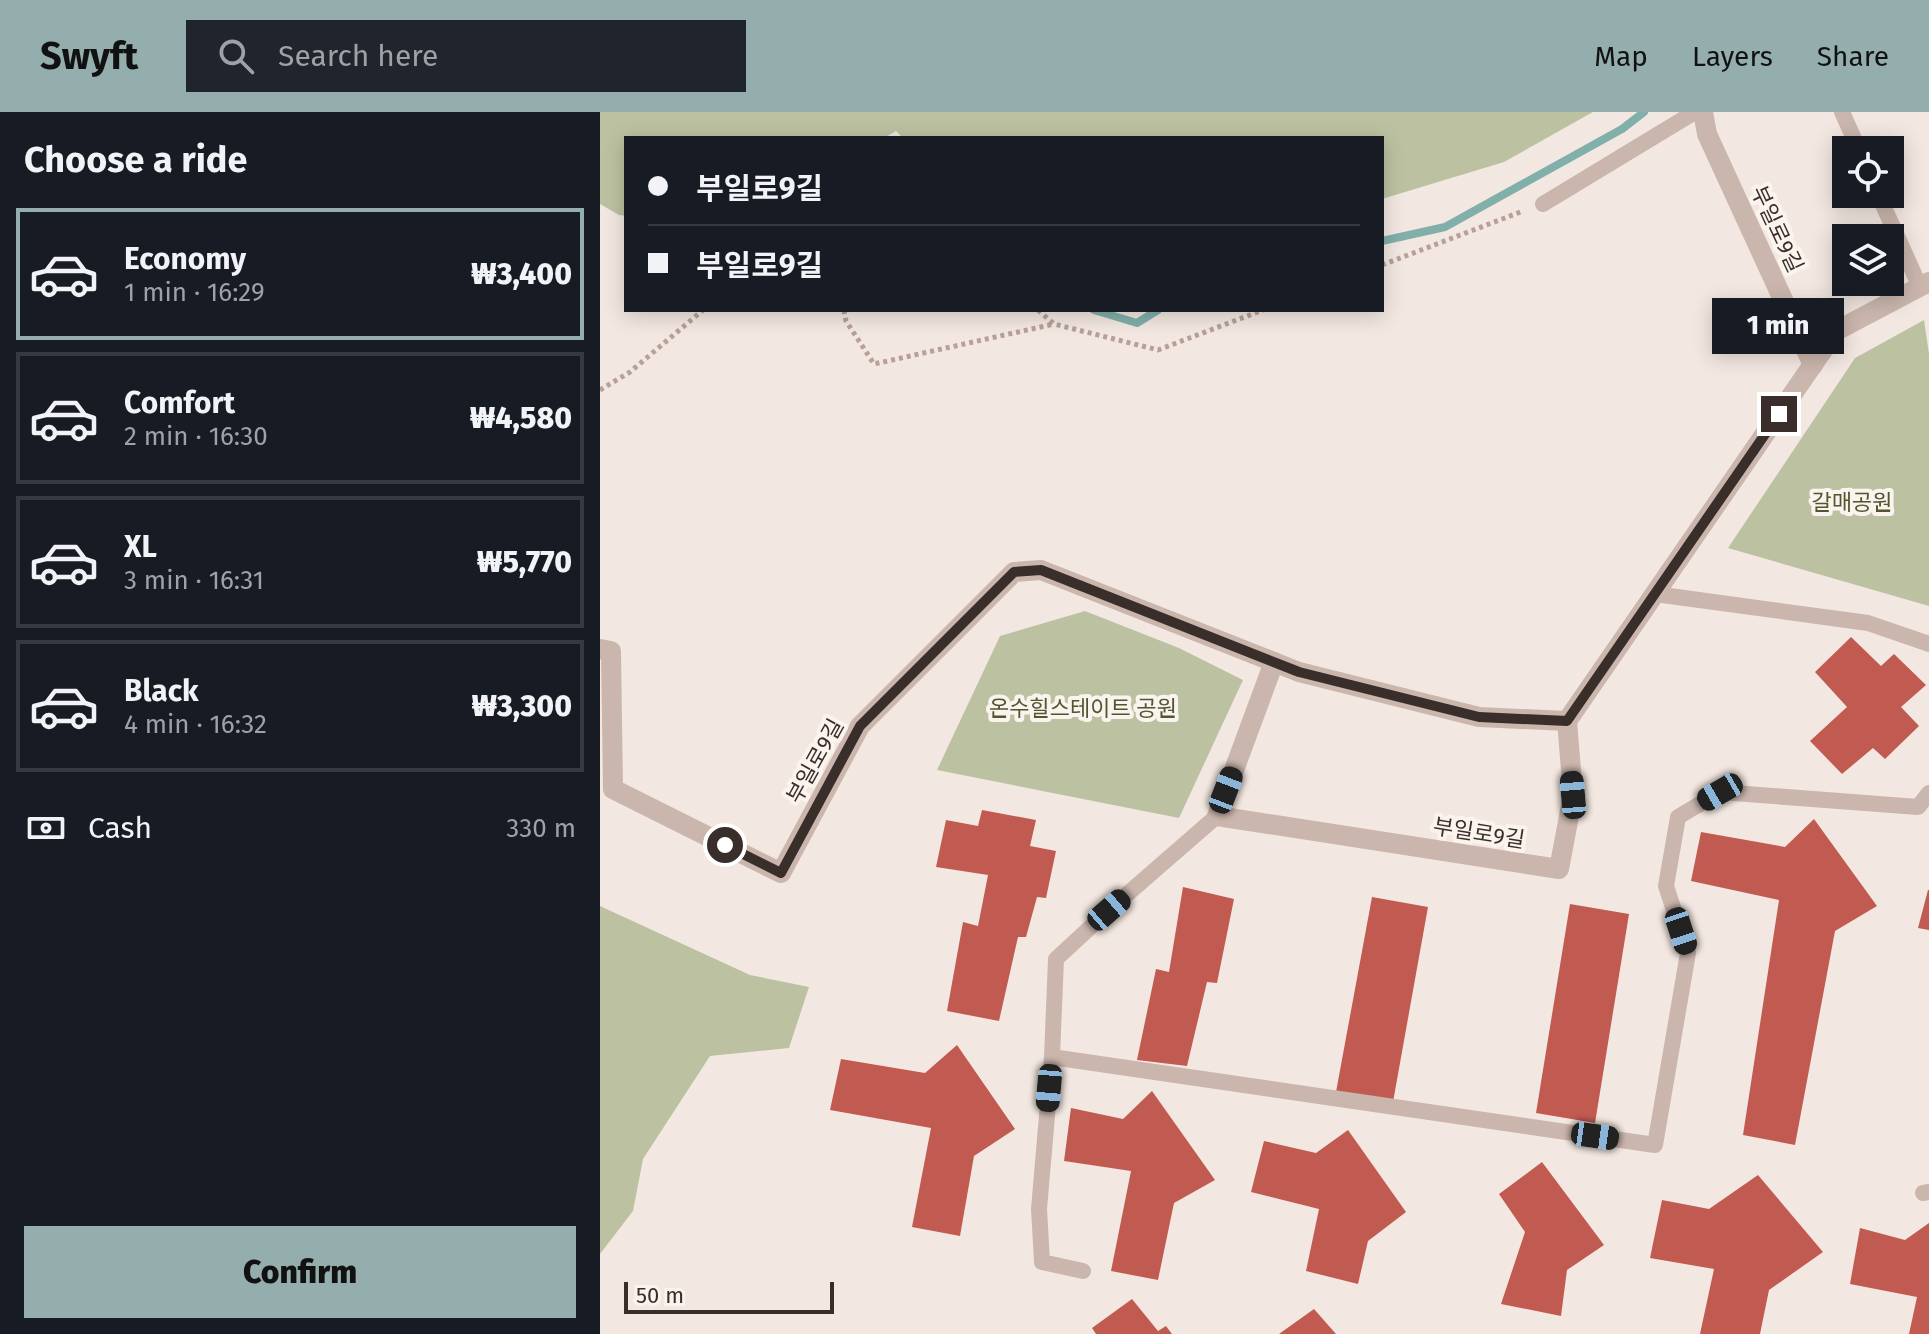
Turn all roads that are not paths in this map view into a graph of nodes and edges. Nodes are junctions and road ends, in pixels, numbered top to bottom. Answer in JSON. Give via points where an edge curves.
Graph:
{"nodes":[{"id":1,"x":1695,"y":112,"type":"edge"},
{"id":2,"x":1703,"y":112,"type":"edge"},
{"id":3,"x":1842,"y":112,"type":"edge"},
{"id":4,"x":1853,"y":136,"type":"edge"},
{"id":5,"x":1543,"y":204,"type":"road end"},
{"id":6,"x":1885,"y":208,"type":"edge"},
{"id":7,"x":1924,"y":284,"type":"edge"},
{"id":8,"x":1813,"y":365,"type":"junction"},
{"id":9,"x":1655,"y":594,"type":"junction"},
{"id":10,"x":1929,"y":644,"type":"edge"},
{"id":11,"x":600,"y":649,"type":"edge"},
{"id":12,"x":1274,"y":662,"type":"junction"},
{"id":13,"x":1567,"y":721,"type":"junction"},
{"id":14,"x":1929,"y":793,"type":"edge"},
{"id":15,"x":1217,"y":816,"type":"junction"},
{"id":16,"x":1052,"y":1057,"type":"junction"},
{"id":17,"x":1083,"y":1271,"type":"dead end"}],
"edges":[{"from":1,"to":5,"type":"lane"},
{"from":2,"to":8,"type":"street","name":"부일로9길","via":[[1707,134]]},
{"from":3,"to":4,"type":"lane"},
{"from":6,"to":7,"type":"lane"},
{"from":7,"to":8,"type":"street","via":[[1836,331]]},
{"from":8,"to":9,"type":"street"},
{"from":9,"to":10,"type":"lane","via":[[1868,623]]},
{"from":9,"to":13,"type":"street"},
{"from":11,"to":12,"type":"street","name":"부일로9길","via":[[611,651],[613,789],[781,873],[860,726],[1014,572],[1041,570]]},
{"from":12,"to":13,"type":"street","name":"부일로9길","via":[[1479,717]]},
{"from":12,"to":15,"type":"street"},
{"from":13,"to":15,"type":"street","name":"부일로9길","via":[[1573,795],[1559,869]]},
{"from":14,"to":16,"type":"lane","via":[[1918,807],[1720,792],[1678,817],[1666,886],[1688,953],[1655,1145]]},
{"from":15,"to":16,"type":"lane","via":[[1056,959]]},
{"from":16,"to":17,"type":"lane","via":[[1039,1209],[1042,1262]]}]}
